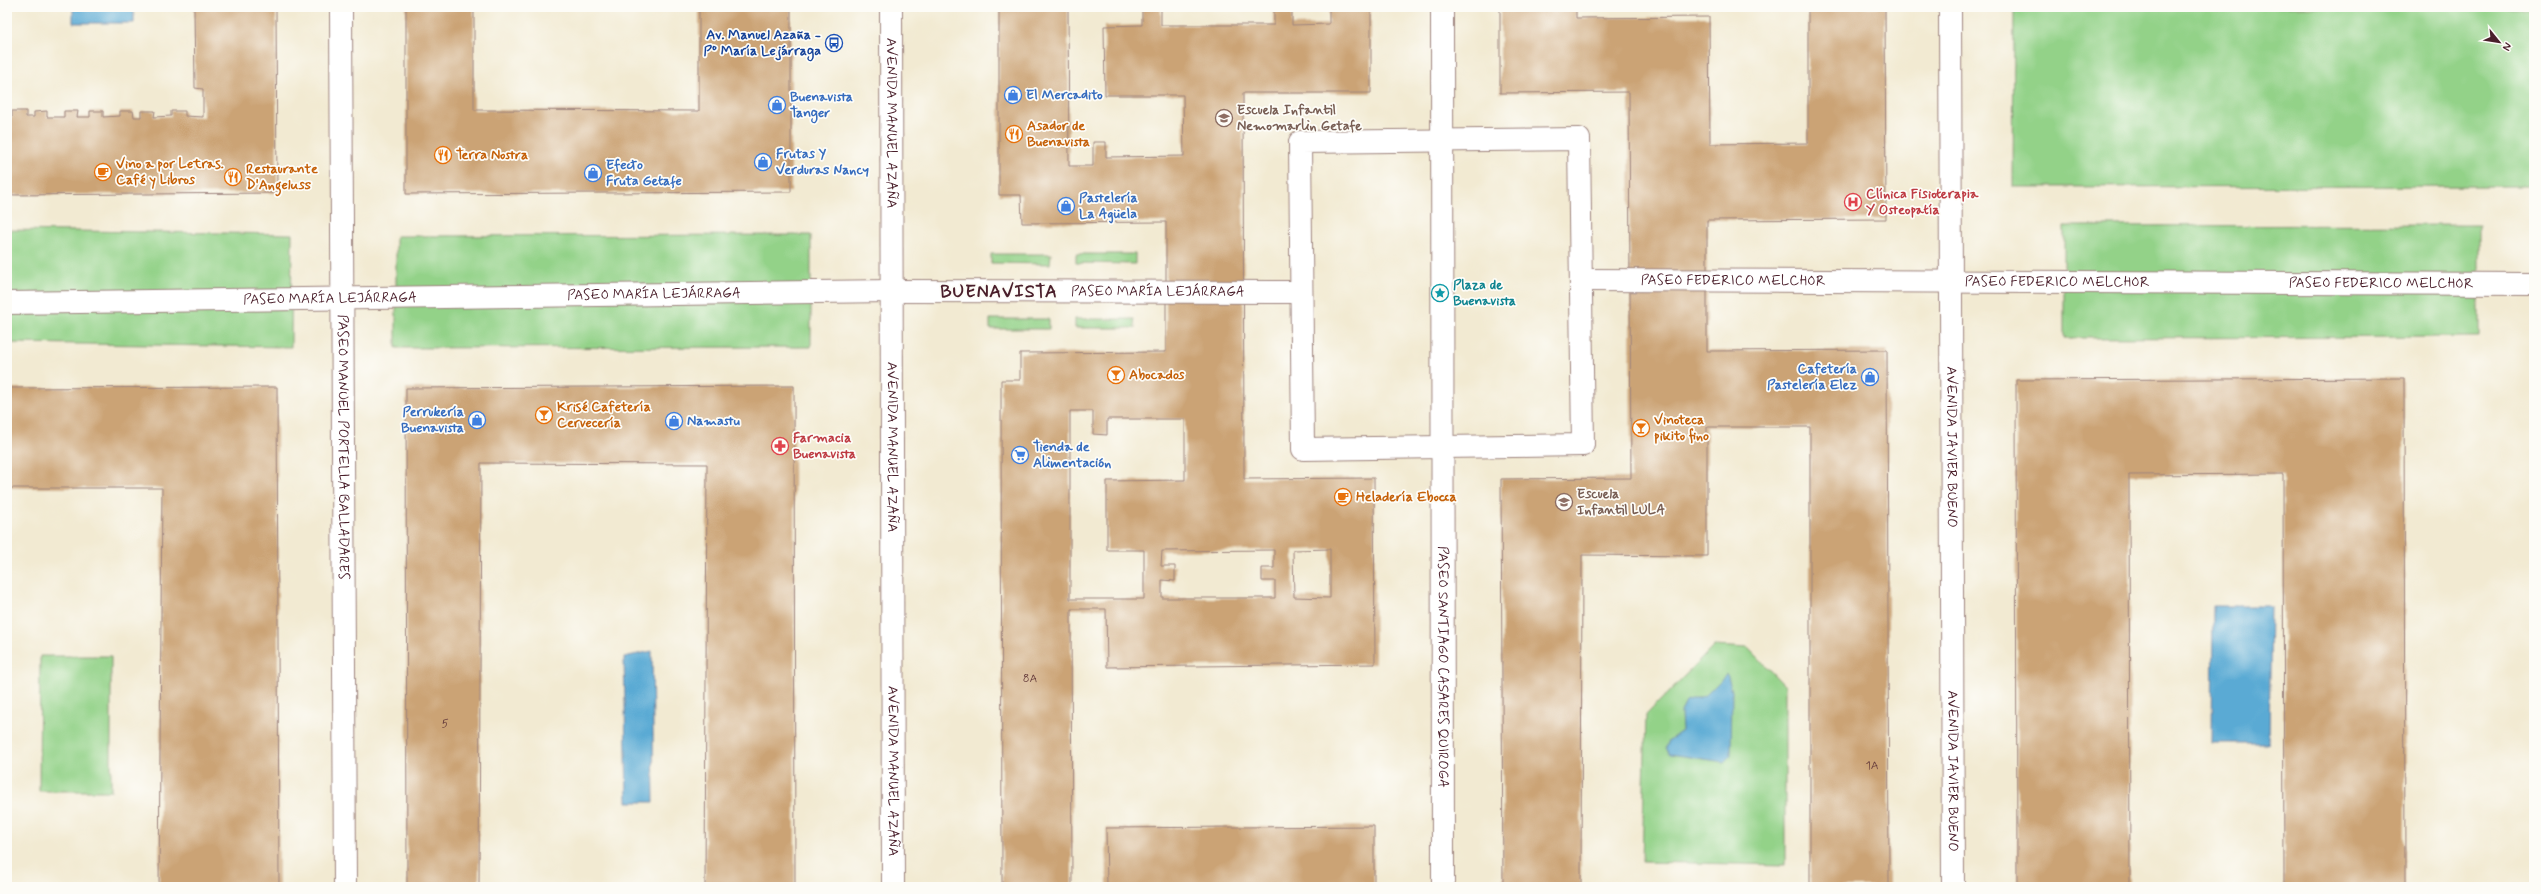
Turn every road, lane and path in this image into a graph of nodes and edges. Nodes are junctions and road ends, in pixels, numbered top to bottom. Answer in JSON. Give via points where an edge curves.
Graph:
{"nodes":[{"id":1,"x":341,"y":7,"type":"edge"},
{"id":2,"x":891,"y":7,"type":"edge"},
{"id":3,"x":1442,"y":7,"type":"edge"},
{"id":4,"x":1950,"y":7,"type":"edge"},
{"id":5,"x":1441,"y":140,"type":"junction"},
{"id":6,"x":1581,"y":280,"type":"junction"},
{"id":7,"x":1950,"y":281,"type":"junction"},
{"id":8,"x":2534,"y":284,"type":"edge"},
{"id":9,"x":892,"y":291,"type":"junction"},
{"id":10,"x":1301,"y":292,"type":"junction"},
{"id":11,"x":342,"y":299,"type":"junction"},
{"id":12,"x":7,"y":303,"type":"edge"},
{"id":13,"x":1441,"y":447,"type":"junction"},
{"id":14,"x":345,"y":887,"type":"edge"},
{"id":15,"x":893,"y":887,"type":"edge"},
{"id":16,"x":1443,"y":887,"type":"edge"},
{"id":17,"x":1953,"y":887,"type":"edge"}],
"edges":[{"from":1,"to":11,"type":"street","name":"PASEO MANUEL PORTELLA BALLADARES"},
{"from":2,"to":9,"type":"street","name":"AVENIDA MANUEL AZAÑA"},
{"from":3,"to":5,"type":"street","name":"PASEO SANTIAGO CASARES QUIROGA"},
{"from":4,"to":7,"type":"street","name":"AVENIDA JAVIER BUENO"},
{"from":5,"to":6,"type":"street","via":[[1579,138]]},
{"from":5,"to":10,"type":"street","via":[[1300,142]]},
{"from":5,"to":13,"type":"street","name":"PASEO SANTIAGO CASARES QUIROGA"},
{"from":6,"to":7,"type":"street","name":"PASEO FEDERICO MELCHOR"},
{"from":6,"to":13,"type":"street","via":[[1583,445]]},
{"from":7,"to":8,"type":"street","name":"PASEO FEDERICO MELCHOR"},
{"from":7,"to":17,"type":"street","name":"AVENIDA JAVIER BUENO"},
{"from":9,"to":10,"type":"street","name":"PASEO MARÍA LEJÁRRAGA"},
{"from":9,"to":11,"type":"street","name":"PASEO MARÍA LEJÁRRAGA"},
{"from":9,"to":15,"type":"street","name":"AVENIDA MANUEL AZAÑA"},
{"from":10,"to":13,"type":"street","via":[[1303,449]]},
{"from":11,"to":12,"type":"street","name":"PASEO MARÍA LEJÁRRAGA"},
{"from":11,"to":14,"type":"street","name":"PASEO MANUEL PORTELLA BALLADARES"},
{"from":13,"to":16,"type":"street","name":"PASEO SANTIAGO CASARES QUIROGA"}]}
